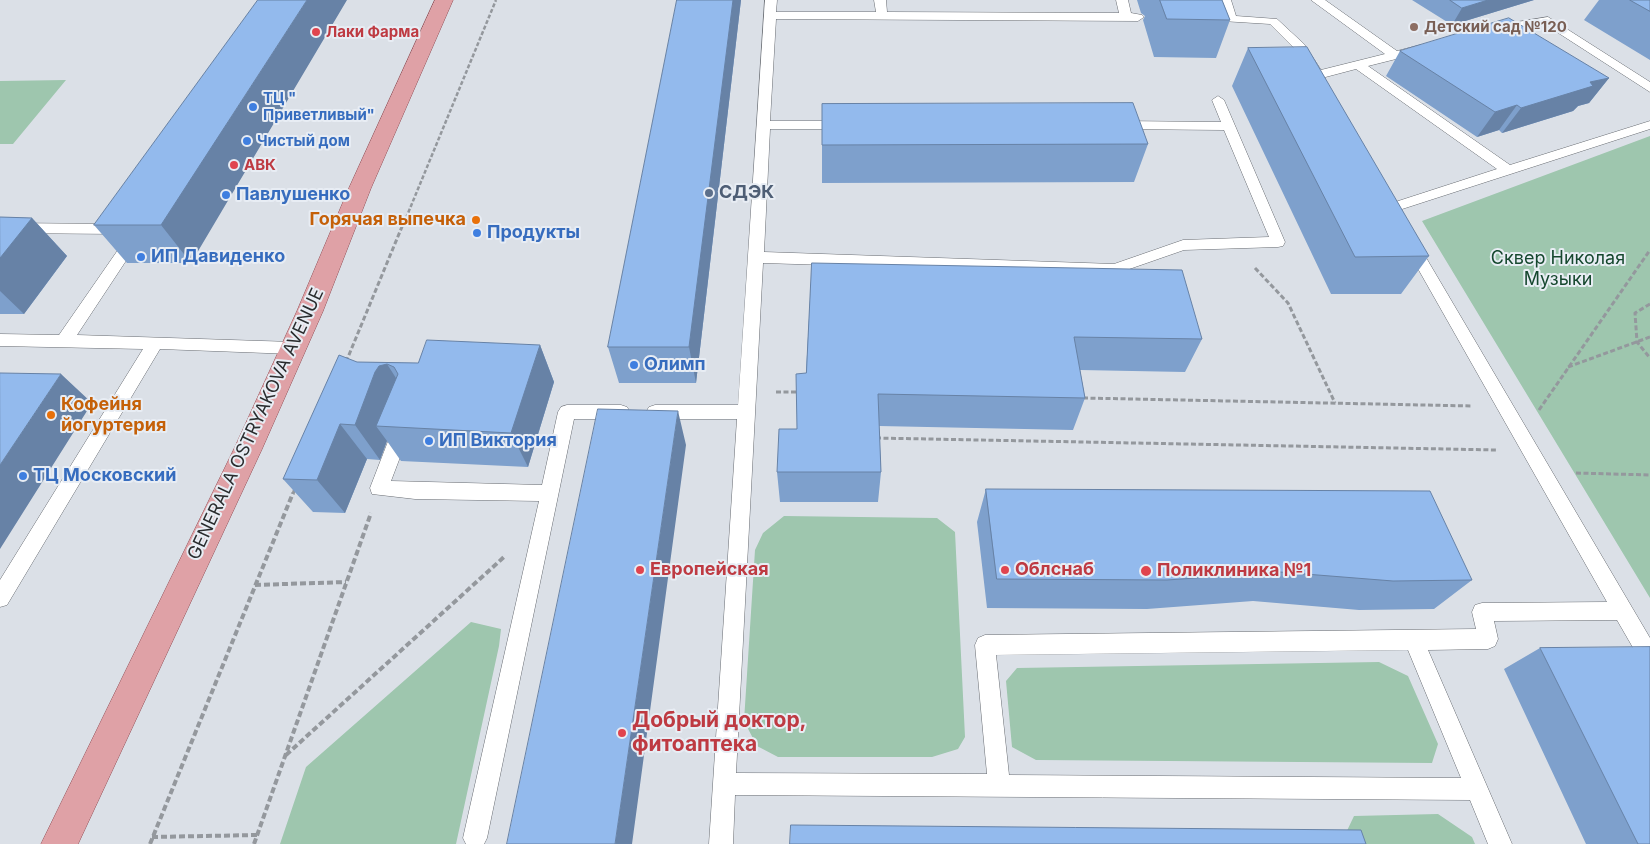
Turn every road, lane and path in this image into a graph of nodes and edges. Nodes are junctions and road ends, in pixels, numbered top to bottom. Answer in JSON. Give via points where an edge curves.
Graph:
{"nodes":[{"id":1,"x":444,"y":0,"type":"edge"},
{"id":2,"x":496,"y":0,"type":"edge"},
{"id":3,"x":880,"y":0,"type":"edge"},
{"id":4,"x":1122,"y":0,"type":"edge"},
{"id":5,"x":1225,"y":0,"type":"edge"},
{"id":6,"x":1317,"y":0,"type":"edge"},
{"id":7,"x":770,"y":8,"type":"edge"},
{"id":8,"x":882,"y":16,"type":"junction"},
{"id":9,"x":1210,"y":18,"type":"edge"},
{"id":10,"x":1231,"y":18,"type":"junction"},
{"id":11,"x":1490,"y":31,"type":"edge"},
{"id":12,"x":1434,"y":46,"type":"edge"},
{"id":13,"x":1396,"y":56,"type":"junction"},
{"id":14,"x":1359,"y":65,"type":"junction"},
{"id":15,"x":1318,"y":75,"type":"junction"},
{"id":16,"x":1650,"y":88,"type":"edge"},
{"id":17,"x":1326,"y":91,"type":"edge"},
{"id":18,"x":1218,"y":100,"type":"dead end"},
{"id":19,"x":763,"y":125,"type":"junction"},
{"id":20,"x":862,"y":125,"type":"edge"},
{"id":21,"x":1100,"y":125,"type":"edge"},
{"id":22,"x":1650,"y":125,"type":"edge"},
{"id":23,"x":1229,"y":126,"type":"junction"},
{"id":24,"x":1508,"y":170,"type":"junction"},
{"id":25,"x":0,"y":228,"type":"edge"},
{"id":26,"x":1210,"y":244,"type":"junction"},
{"id":27,"x":1650,"y":250,"type":"edge"},
{"id":28,"x":756,"y":257,"type":"junction"},
{"id":29,"x":1650,"y":304,"type":"edge"},
{"id":30,"x":1650,"y":337,"type":"edge"},
{"id":31,"x":0,"y":340,"type":"edge"},
{"id":32,"x":64,"y":341,"type":"junction"},
{"id":33,"x":1637,"y":342,"type":"junction"},
{"id":34,"x":155,"y":343,"type":"junction"},
{"id":35,"x":292,"y":348,"type":"junction"},
{"id":36,"x":1650,"y":358,"type":"edge"},
{"id":37,"x":1568,"y":367,"type":"junction"},
{"id":38,"x":343,"y":370,"type":"edge"},
{"id":39,"x":748,"y":391,"type":"junction"},
{"id":40,"x":807,"y":392,"type":"edge"},
{"id":41,"x":1076,"y":398,"type":"edge"},
{"id":42,"x":1335,"y":403,"type":"junction"},
{"id":43,"x":1506,"y":406,"type":"junction"},
{"id":44,"x":747,"y":412,"type":"junction"},
{"id":45,"x":406,"y":417,"type":"edge"},
{"id":46,"x":1521,"y":434,"type":"junction"},
{"id":47,"x":875,"y":438,"type":"edge"},
{"id":48,"x":1531,"y":450,"type":"junction"},
{"id":49,"x":1544,"y":473,"type":"junction"},
{"id":50,"x":1650,"y":475,"type":"edge"},
{"id":51,"x":295,"y":487,"type":"edge"},
{"id":52,"x":379,"y":488,"type":"junction"},
{"id":53,"x":549,"y":493,"type":"junction"},
{"id":54,"x":543,"y":522,"type":"junction"},
{"id":55,"x":346,"y":582,"type":"junction"},
{"id":56,"x":255,"y":585,"type":"junction"},
{"id":57,"x":0,"y":598,"type":"edge"},
{"id":58,"x":1624,"y":611,"type":"junction"},
{"id":59,"x":1414,"y":640,"type":"junction"},
{"id":60,"x":1650,"y":658,"type":"edge"},
{"id":61,"x":285,"y":756,"type":"junction"},
{"id":62,"x":725,"y":784,"type":"junction"},
{"id":63,"x":999,"y":786,"type":"junction"},
{"id":64,"x":1476,"y":789,"type":"junction"},
{"id":65,"x":257,"y":835,"type":"junction"},
{"id":66,"x":152,"y":837,"type":"junction"},
{"id":67,"x":475,"y":838,"type":"dead end"},
{"id":68,"x":59,"y":844,"type":"edge"},
{"id":69,"x":150,"y":844,"type":"edge"},
{"id":70,"x":254,"y":844,"type":"edge"},
{"id":71,"x":721,"y":844,"type":"edge"},
{"id":72,"x":1500,"y":844,"type":"edge"}],
"edges":[{"from":1,"to":35,"type":"main road","name":"GENERALA OSTRYAKOVA AVENUE"},
{"from":2,"to":38,"type":"path"},
{"from":3,"to":8,"type":"lane"},
{"from":4,"to":8,"type":"lane","via":[[1132,17]]},
{"from":5,"to":10,"type":"lane"},
{"from":6,"to":13,"type":"lane"},
{"from":7,"to":8,"type":"lane"},
{"from":7,"to":19,"type":"lane"},
{"from":9,"to":10,"type":"lane"},
{"from":10,"to":15,"type":"lane","via":[[1274,21],[1300,47]]},
{"from":11,"to":16,"type":"lane","via":[[1548,21]]},
{"from":12,"to":13,"type":"lane"},
{"from":13,"to":14,"type":"lane"},
{"from":14,"to":15,"type":"lane"},
{"from":14,"to":24,"type":"lane"},
{"from":15,"to":17,"type":"lane"},
{"from":18,"to":23,"type":"lane"},
{"from":19,"to":20,"type":"lane"},
{"from":19,"to":28,"type":"lane"},
{"from":21,"to":23,"type":"lane"},
{"from":22,"to":24,"type":"lane"},
{"from":23,"to":26,"type":"lane","via":[[1278,242]]},
{"from":24,"to":43,"type":"lane","via":[[1388,203]]},
{"from":25,"to":32,"type":"lane","via":[[140,229]]},
{"from":26,"to":28,"type":"lane","via":[[1183,245],[1115,269]]},
{"from":26,"to":42,"type":"path","via":[[1256,268],[1288,303]]},
{"from":27,"to":37,"type":"path"},
{"from":28,"to":39,"type":"lane"},
{"from":29,"to":33,"type":"path","via":[[1635,313]]},
{"from":30,"to":33,"type":"path"},
{"from":31,"to":32,"type":"lane"},
{"from":32,"to":34,"type":"lane"},
{"from":33,"to":36,"type":"path"},
{"from":33,"to":37,"type":"path"},
{"from":34,"to":35,"type":"lane"},
{"from":34,"to":57,"type":"lane"},
{"from":35,"to":68,"type":"main road","name":"GENERALA OSTRYAKOVA AVENUE","via":[[248,448]]},
{"from":37,"to":46,"type":"path"},
{"from":39,"to":40,"type":"path"},
{"from":39,"to":44,"type":"lane"},
{"from":41,"to":42,"type":"path"},
{"from":42,"to":43,"type":"path"},
{"from":43,"to":46,"type":"lane"},
{"from":44,"to":53,"type":"lane","via":[[567,412]]},
{"from":44,"to":62,"type":"lane"},
{"from":45,"to":52,"type":"lane"},
{"from":46,"to":48,"type":"lane"},
{"from":47,"to":48,"type":"path"},
{"from":48,"to":49,"type":"lane"},
{"from":49,"to":50,"type":"path"},
{"from":49,"to":58,"type":"lane"},
{"from":51,"to":56,"type":"path"},
{"from":52,"to":53,"type":"lane"},
{"from":52,"to":55,"type":"path"},
{"from":53,"to":54,"type":"lane"},
{"from":54,"to":61,"type":"path"},
{"from":54,"to":67,"type":"lane"},
{"from":55,"to":56,"type":"path"},
{"from":55,"to":61,"type":"path"},
{"from":56,"to":66,"type":"path"},
{"from":58,"to":59,"type":"lane","via":[[1482,612],[1488,639]]},
{"from":58,"to":60,"type":"lane"},
{"from":59,"to":63,"type":"lane","via":[[985,645]]},
{"from":59,"to":64,"type":"lane"},
{"from":61,"to":65,"type":"path"},
{"from":62,"to":63,"type":"lane"},
{"from":62,"to":71,"type":"lane"},
{"from":63,"to":64,"type":"lane"},
{"from":64,"to":72,"type":"lane"},
{"from":65,"to":66,"type":"path"},
{"from":65,"to":70,"type":"path"},
{"from":66,"to":69,"type":"path"}]}
